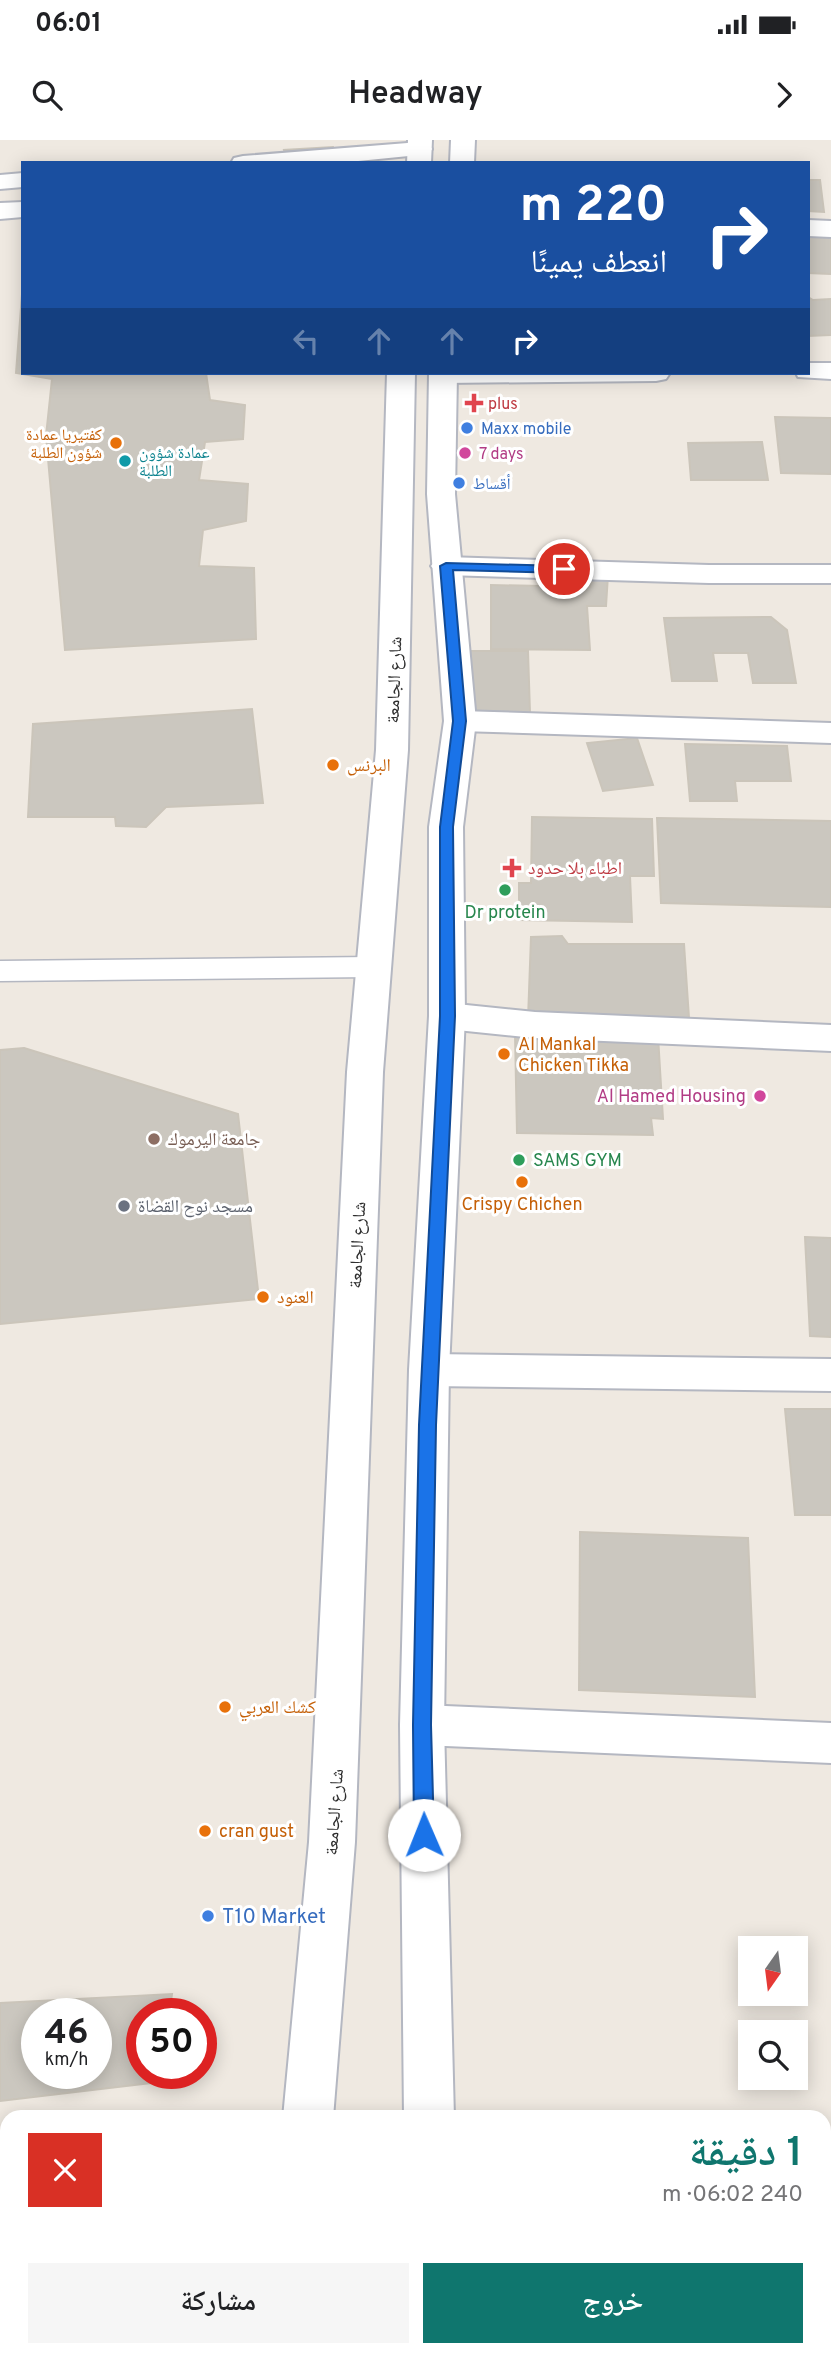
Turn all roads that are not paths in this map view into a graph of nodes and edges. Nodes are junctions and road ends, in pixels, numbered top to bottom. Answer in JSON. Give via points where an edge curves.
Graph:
{"nodes":[{"id":1,"x":463,"y":140,"type":"edge"},
{"id":2,"x":420,"y":151,"type":"edge"},
{"id":3,"x":272,"y":161,"type":"edge"},
{"id":4,"x":462,"y":161,"type":"edge"},
{"id":5,"x":21,"y":180,"type":"edge"},
{"id":6,"x":0,"y":182,"type":"edge"},
{"id":7,"x":21,"y":209,"type":"edge"},
{"id":8,"x":0,"y":211,"type":"edge"},
{"id":9,"x":810,"y":228,"type":"edge"},
{"id":10,"x":831,"y":229,"type":"edge"},
{"id":11,"x":810,"y":371,"type":"edge"},
{"id":12,"x":831,"y":371,"type":"edge"},
{"id":13,"x":401,"y":375,"type":"edge"},
{"id":14,"x":443,"y":375,"type":"edge"},
{"id":15,"x":446,"y":566,"type":"junction"},
{"id":16,"x":831,"y":574,"type":"edge"},
{"id":17,"x":460,"y":721,"type":"junction"},
{"id":18,"x":831,"y":733,"type":"edge"},
{"id":19,"x":372,"y":967,"type":"junction"},
{"id":20,"x":0,"y":971,"type":"edge"},
{"id":21,"x":447,"y":1016,"type":"junction"},
{"id":22,"x":831,"y":1038,"type":"edge"},
{"id":23,"x":429,"y":1370,"type":"junction"},
{"id":24,"x":831,"y":1375,"type":"edge"},
{"id":25,"x":422,"y":1725,"type":"junction"},
{"id":26,"x":831,"y":1743,"type":"edge"},
{"id":27,"x":309,"y":2110,"type":"edge"},
{"id":28,"x":429,"y":2110,"type":"edge"}],
"edges":[{"from":1,"to":4,"type":"main road"},
{"from":2,"to":3,"type":"main road"},
{"from":5,"to":6,"type":"main road"},
{"from":7,"to":8,"type":"main road"},
{"from":9,"to":10,"type":"main road"},
{"from":11,"to":12,"type":"main road"},
{"from":13,"to":19,"type":"main road","name":"شارع الجامعة","via":[[391,753]]},
{"from":14,"to":15,"type":"main road","via":[[441,494]]},
{"from":15,"to":16,"type":"main road"},
{"from":15,"to":17,"type":"main road"},
{"from":17,"to":18,"type":"main road"},
{"from":17,"to":21,"type":"main road","via":[[446,827]]},
{"from":19,"to":20,"type":"lane"},
{"from":19,"to":27,"type":"main road","name":"شارع الجامعة","via":[[350,1378],[337,1765]]},
{"from":21,"to":22,"type":"main road","via":[[535,1025]]},
{"from":21,"to":23,"type":"main road"},
{"from":23,"to":24,"type":"main road"},
{"from":23,"to":25,"type":"main road"},
{"from":25,"to":26,"type":"main road"},
{"from":25,"to":28,"type":"main road"}]}
